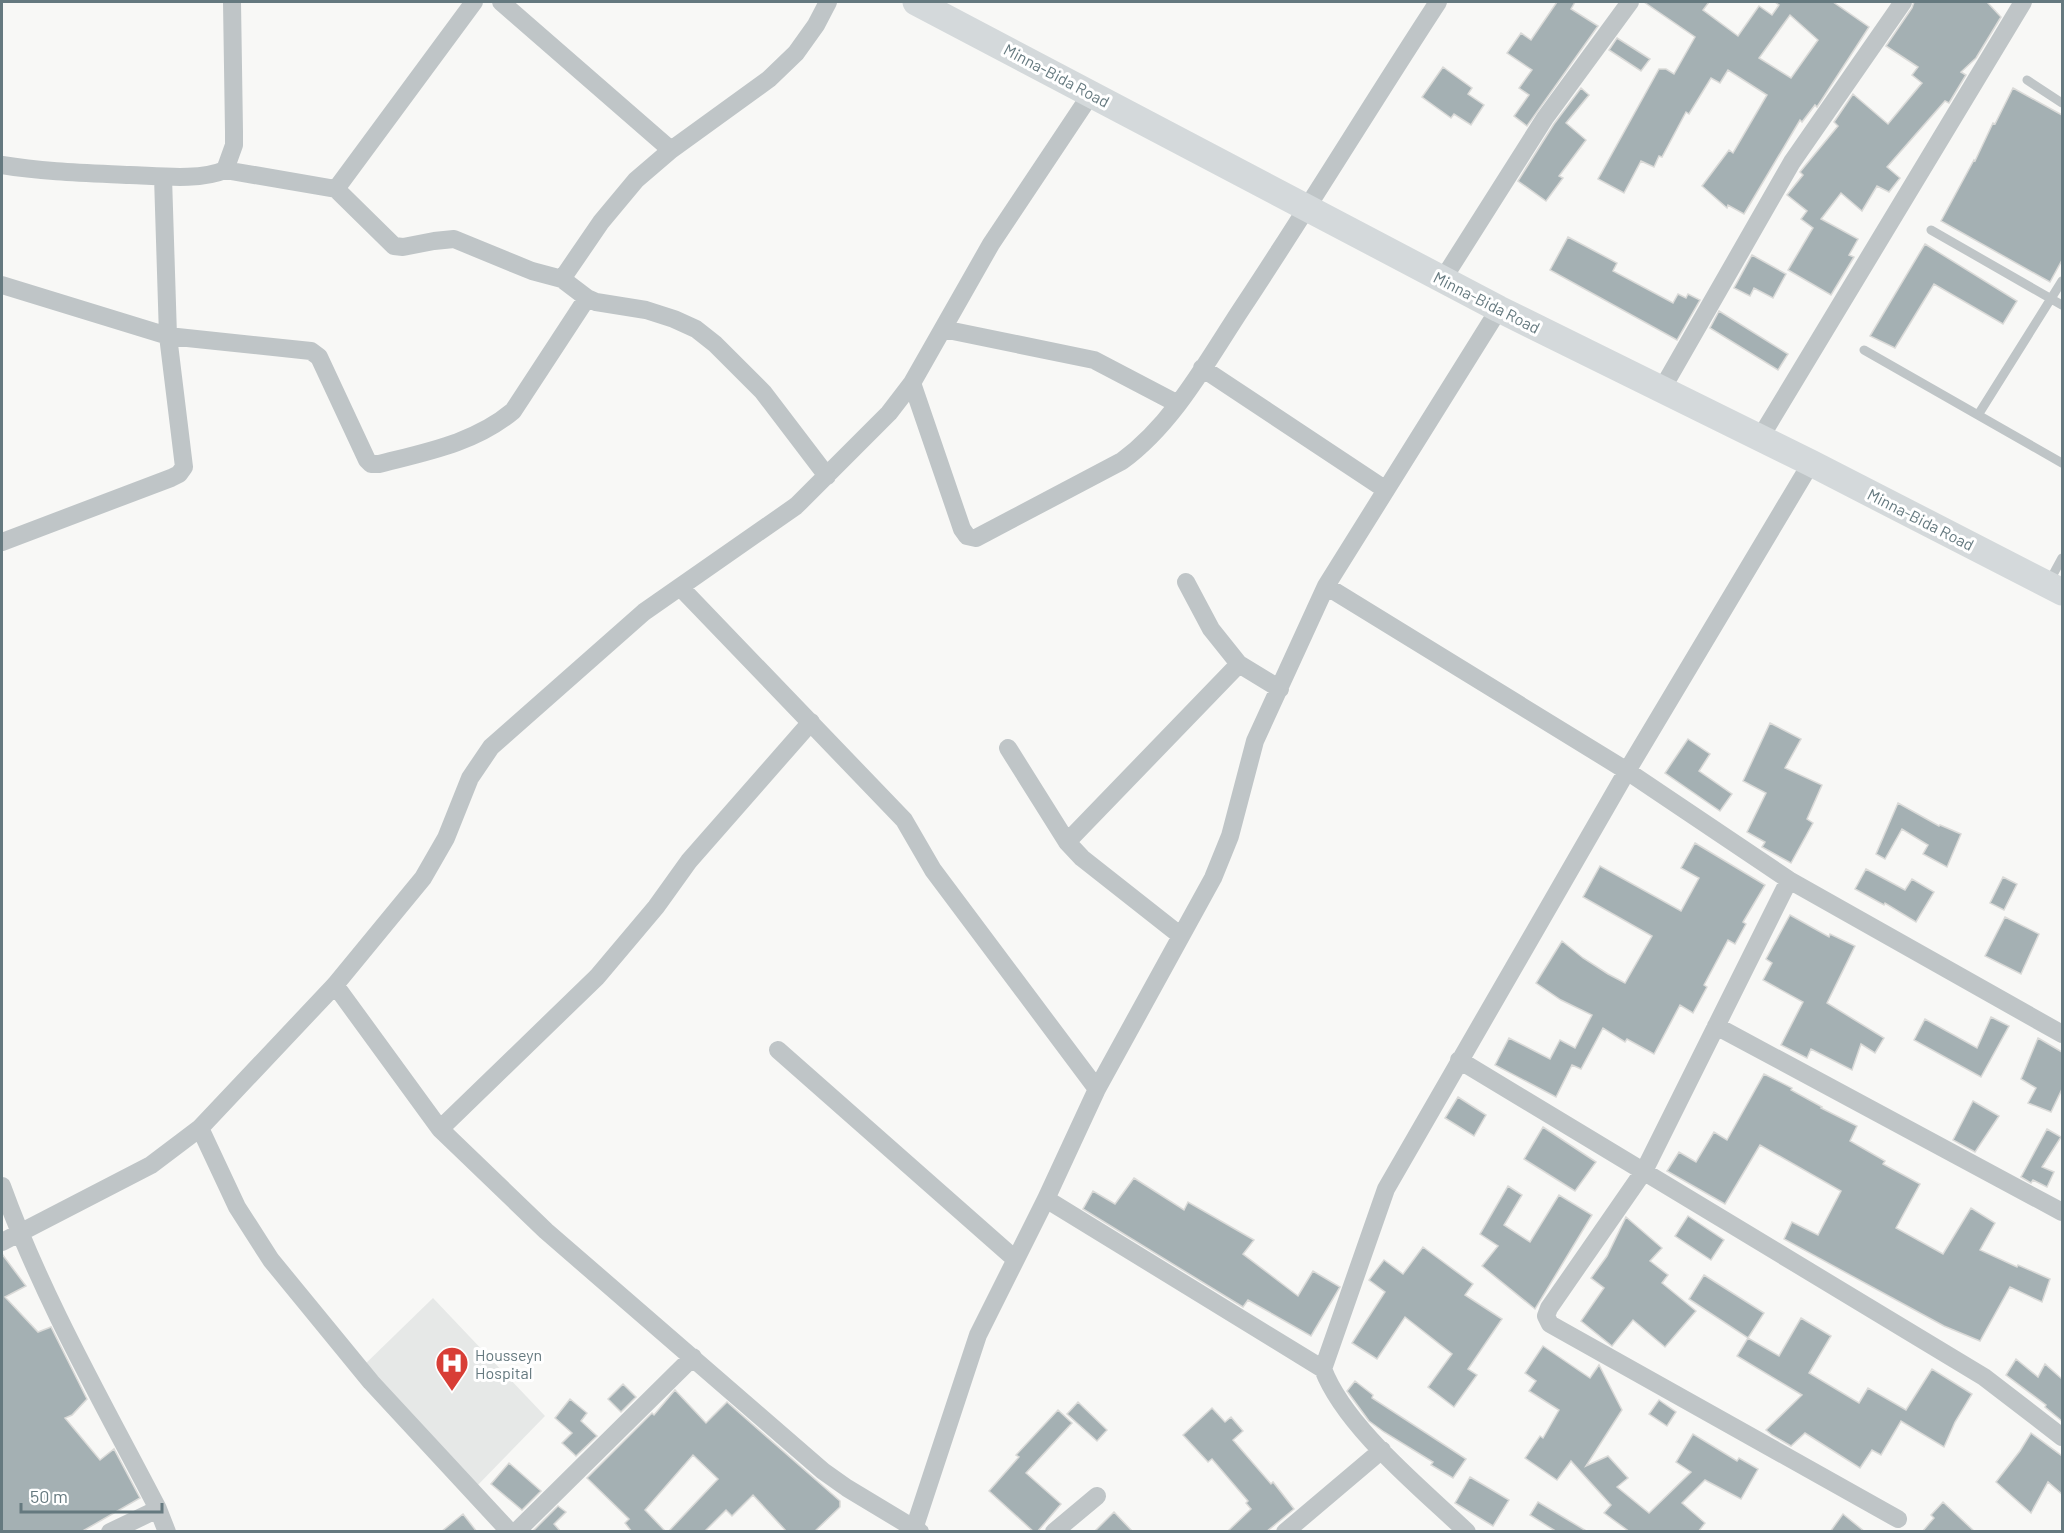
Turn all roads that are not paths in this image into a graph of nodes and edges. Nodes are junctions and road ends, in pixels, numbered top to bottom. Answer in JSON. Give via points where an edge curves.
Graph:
{"nodes":[{"id":1,"x":232,"y":2,"type":"edge"},
{"id":2,"x":474,"y":2,"type":"edge"},
{"id":3,"x":501,"y":2,"type":"edge"},
{"id":4,"x":828,"y":2,"type":"edge"},
{"id":5,"x":916,"y":2,"type":"edge"},
{"id":6,"x":1438,"y":2,"type":"edge"},
{"id":7,"x":1630,"y":2,"type":"edge"},
{"id":8,"x":1903,"y":2,"type":"edge"},
{"id":9,"x":2023,"y":2,"type":"edge"},
{"id":10,"x":2026,"y":80,"type":"dead end"},
{"id":11,"x":1091,"y":93,"type":"junction"},
{"id":12,"x":2062,"y":103,"type":"edge"},
{"id":13,"x":671,"y":150,"type":"junction"},
{"id":14,"x":2,"y":165,"type":"edge"},
{"id":15,"x":225,"y":170,"type":"junction"},
{"id":16,"x":163,"y":177,"type":"junction"},
{"id":17,"x":336,"y":189,"type":"junction"},
{"id":18,"x":1308,"y":208,"type":"junction"},
{"id":19,"x":1931,"y":230,"type":"dead end"},
{"id":20,"x":562,"y":279,"type":"junction"},
{"id":21,"x":1443,"y":279,"type":"junction"},
{"id":22,"x":2062,"y":281,"type":"edge"},
{"id":23,"x":2,"y":285,"type":"edge"},
{"id":24,"x":587,"y":298,"type":"junction"},
{"id":25,"x":2051,"y":298,"type":"junction"},
{"id":26,"x":2062,"y":305,"type":"edge"},
{"id":27,"x":1499,"y":309,"type":"junction"},
{"id":28,"x":943,"y":329,"type":"junction"},
{"id":29,"x":168,"y":336,"type":"junction"},
{"id":30,"x":1864,"y":350,"type":"dead end"},
{"id":31,"x":1202,"y":368,"type":"junction"},
{"id":32,"x":912,"y":383,"type":"junction"},
{"id":33,"x":1662,"y":389,"type":"junction"},
{"id":34,"x":1178,"y":404,"type":"junction"},
{"id":35,"x":1978,"y":416,"type":"junction"},
{"id":36,"x":1760,"y":438,"type":"junction"},
{"id":37,"x":1811,"y":463,"type":"junction"},
{"id":38,"x":2062,"y":463,"type":"edge"},
{"id":39,"x":827,"y":476,"type":"junction"},
{"id":40,"x":1386,"y":490,"type":"junction"},
{"id":41,"x":2,"y":542,"type":"edge"},
{"id":42,"x":2062,"y":558,"type":"edge"},
{"id":43,"x":1186,"y":582,"type":"dead end"},
{"id":44,"x":1326,"y":586,"type":"junction"},
{"id":45,"x":680,"y":587,"type":"junction"},
{"id":46,"x":2055,"y":588,"type":"edge"},
{"id":47,"x":1239,"y":664,"type":"junction"},
{"id":48,"x":1280,"y":689,"type":"junction"},
{"id":49,"x":811,"y":722,"type":"junction"},
{"id":50,"x":1008,"y":748,"type":"dead end"},
{"id":51,"x":1627,"y":771,"type":"junction"},
{"id":52,"x":1067,"y":842,"type":"junction"},
{"id":53,"x":1789,"y":880,"type":"junction"},
{"id":54,"x":1181,"y":936,"type":"junction"},
{"id":55,"x":334,"y":985,"type":"junction"},
{"id":56,"x":1716,"y":1026,"type":"junction"},
{"id":57,"x":2062,"y":1034,"type":"edge"},
{"id":58,"x":778,"y":1050,"type":"dead end"},
{"id":59,"x":1459,"y":1060,"type":"junction"},
{"id":60,"x":1097,"y":1089,"type":"junction"},
{"id":61,"x":200,"y":1128,"type":"junction"},
{"id":62,"x":440,"y":1129,"type":"junction"},
{"id":63,"x":1644,"y":1171,"type":"junction"},
{"id":64,"x":2,"y":1186,"type":"edge"},
{"id":65,"x":1046,"y":1199,"type":"junction"},
{"id":66,"x":2062,"y":1212,"type":"edge"},
{"id":67,"x":19,"y":1234,"type":"junction"},
{"id":68,"x":2,"y":1242,"type":"edge"},
{"id":69,"x":1015,"y":1259,"type":"junction"},
{"id":70,"x":693,"y":1357,"type":"junction"},
{"id":71,"x":1323,"y":1369,"type":"junction"},
{"id":72,"x":2062,"y":1437,"type":"edge"},
{"id":73,"x":1382,"y":1450,"type":"junction"},
{"id":74,"x":1097,"y":1496,"type":"dead end"},
{"id":75,"x":158,"y":1509,"type":"junction"},
{"id":76,"x":1898,"y":1519,"type":"dead end"},
{"id":77,"x":916,"y":1530,"type":"edge"},
{"id":78,"x":111,"y":1532,"type":"edge"},
{"id":79,"x":167,"y":1532,"type":"edge"},
{"id":80,"x":510,"y":1532,"type":"edge"},
{"id":81,"x":516,"y":1532,"type":"edge"},
{"id":82,"x":1054,"y":1532,"type":"edge"},
{"id":83,"x":1286,"y":1532,"type":"edge"},
{"id":84,"x":1467,"y":1532,"type":"edge"}],
"edges":[{"from":1,"to":15,"type":"street","via":[[234,139]]},
{"from":2,"to":17,"type":"street"},
{"from":3,"to":13,"type":"street"},
{"from":4,"to":13,"type":"street","via":[[796,53],[769,79]]},
{"from":5,"to":11,"type":"main road","name":"Minna-Bida Road"},
{"from":6,"to":18,"type":"street"},
{"from":7,"to":21,"type":"street","via":[[1545,118]]},
{"from":8,"to":33,"type":"street","via":[[1792,162]]},
{"from":9,"to":36,"type":"street"},
{"from":10,"to":12,"type":"lane"},
{"from":11,"to":18,"type":"main road","name":"Minna-Bida Road"},
{"from":11,"to":28,"type":"street","via":[[991,244]]},
{"from":13,"to":20,"type":"street","via":[[601,222]]},
{"from":14,"to":16,"type":"street","via":[[40,171]]},
{"from":15,"to":16,"type":"street"},
{"from":15,"to":17,"type":"street"},
{"from":16,"to":29,"type":"street"},
{"from":17,"to":20,"type":"street","via":[[394,246],[403,248],[454,239]]},
{"from":18,"to":21,"type":"main road","name":"Minna-Bida Road"},
{"from":18,"to":31,"type":"street"},
{"from":19,"to":25,"type":"lane"},
{"from":20,"to":24,"type":"street"},
{"from":21,"to":27,"type":"main road","name":"Minna-Bida Road"},
{"from":22,"to":25,"type":"lane"},
{"from":23,"to":29,"type":"street"},
{"from":24,"to":29,"type":"street","via":[[513,411],[498,424],[448,447],[379,464],[367,460],[319,357],[311,351]]},
{"from":24,"to":39,"type":"street","via":[[646,310],[696,329],[763,392]]},
{"from":25,"to":26,"type":"lane"},
{"from":25,"to":35,"type":"lane"},
{"from":27,"to":33,"type":"main road","name":"Minna-Bida Road"},
{"from":27,"to":40,"type":"street"},
{"from":28,"to":32,"type":"street"},
{"from":28,"to":34,"type":"street","via":[[1094,360]]},
{"from":29,"to":41,"type":"street","via":[[184,467],[179,474]]},
{"from":30,"to":35,"type":"lane"},
{"from":31,"to":34,"type":"street"},
{"from":31,"to":40,"type":"street"},
{"from":32,"to":34,"type":"street","via":[[962,529],[967,536],[976,538],[1122,461],[1138,449]]},
{"from":32,"to":39,"type":"street","via":[[889,413]]},
{"from":33,"to":36,"type":"main road","name":"Minna-Bida Road"},
{"from":35,"to":38,"type":"lane"},
{"from":36,"to":37,"type":"main road","name":"Minna-Bida Road"},
{"from":37,"to":46,"type":"main road","name":"Minna-Bida Road"},
{"from":37,"to":51,"type":"street"},
{"from":39,"to":45,"type":"street","via":[[796,506]]},
{"from":40,"to":44,"type":"street"},
{"from":42,"to":46,"type":"lane"},
{"from":43,"to":47,"type":"street","via":[[1211,629]]},
{"from":44,"to":48,"type":"street"},
{"from":44,"to":51,"type":"street"},
{"from":45,"to":49,"type":"street"},
{"from":45,"to":55,"type":"street","via":[[644,612],[491,747],[470,778],[446,838],[423,878]]},
{"from":47,"to":48,"type":"street"},
{"from":47,"to":52,"type":"street"},
{"from":48,"to":54,"type":"street","via":[[1255,741],[1230,836],[1213,878]]},
{"from":49,"to":60,"type":"street","via":[[904,820],[933,870]]},
{"from":49,"to":62,"type":"street","via":[[689,861],[597,978]]},
{"from":50,"to":52,"type":"street"},
{"from":51,"to":53,"type":"street"},
{"from":51,"to":59,"type":"street"},
{"from":52,"to":54,"type":"street"},
{"from":53,"to":56,"type":"street"},
{"from":53,"to":57,"type":"street"},
{"from":54,"to":60,"type":"street"},
{"from":55,"to":61,"type":"street"},
{"from":55,"to":62,"type":"street"},
{"from":56,"to":63,"type":"street"},
{"from":56,"to":66,"type":"street"},
{"from":58,"to":69,"type":"street"},
{"from":59,"to":63,"type":"street"},
{"from":59,"to":71,"type":"street","via":[[1386,1189]]},
{"from":60,"to":65,"type":"street"},
{"from":61,"to":67,"type":"street","via":[[151,1165]]},
{"from":61,"to":80,"type":"street","via":[[237,1207],[271,1260],[371,1382]]},
{"from":62,"to":70,"type":"street","via":[[546,1231]]},
{"from":63,"to":72,"type":"street","via":[[1984,1377]]},
{"from":63,"to":76,"type":"street","via":[[1549,1308],[1546,1316],[1550,1324]]},
{"from":64,"to":67,"type":"street"},
{"from":65,"to":69,"type":"street"},
{"from":65,"to":71,"type":"street"},
{"from":67,"to":68,"type":"street"},
{"from":67,"to":75,"type":"street","via":[[58,1319]]},
{"from":69,"to":77,"type":"street","via":[[978,1335]]},
{"from":70,"to":77,"type":"street","via":[[823,1471]]},
{"from":70,"to":81,"type":"street"},
{"from":71,"to":73,"type":"street","via":[[1342,1405]]},
{"from":73,"to":83,"type":"street"},
{"from":73,"to":84,"type":"street"},
{"from":74,"to":82,"type":"street"},
{"from":75,"to":78,"type":"street"},
{"from":75,"to":79,"type":"street"}]}
